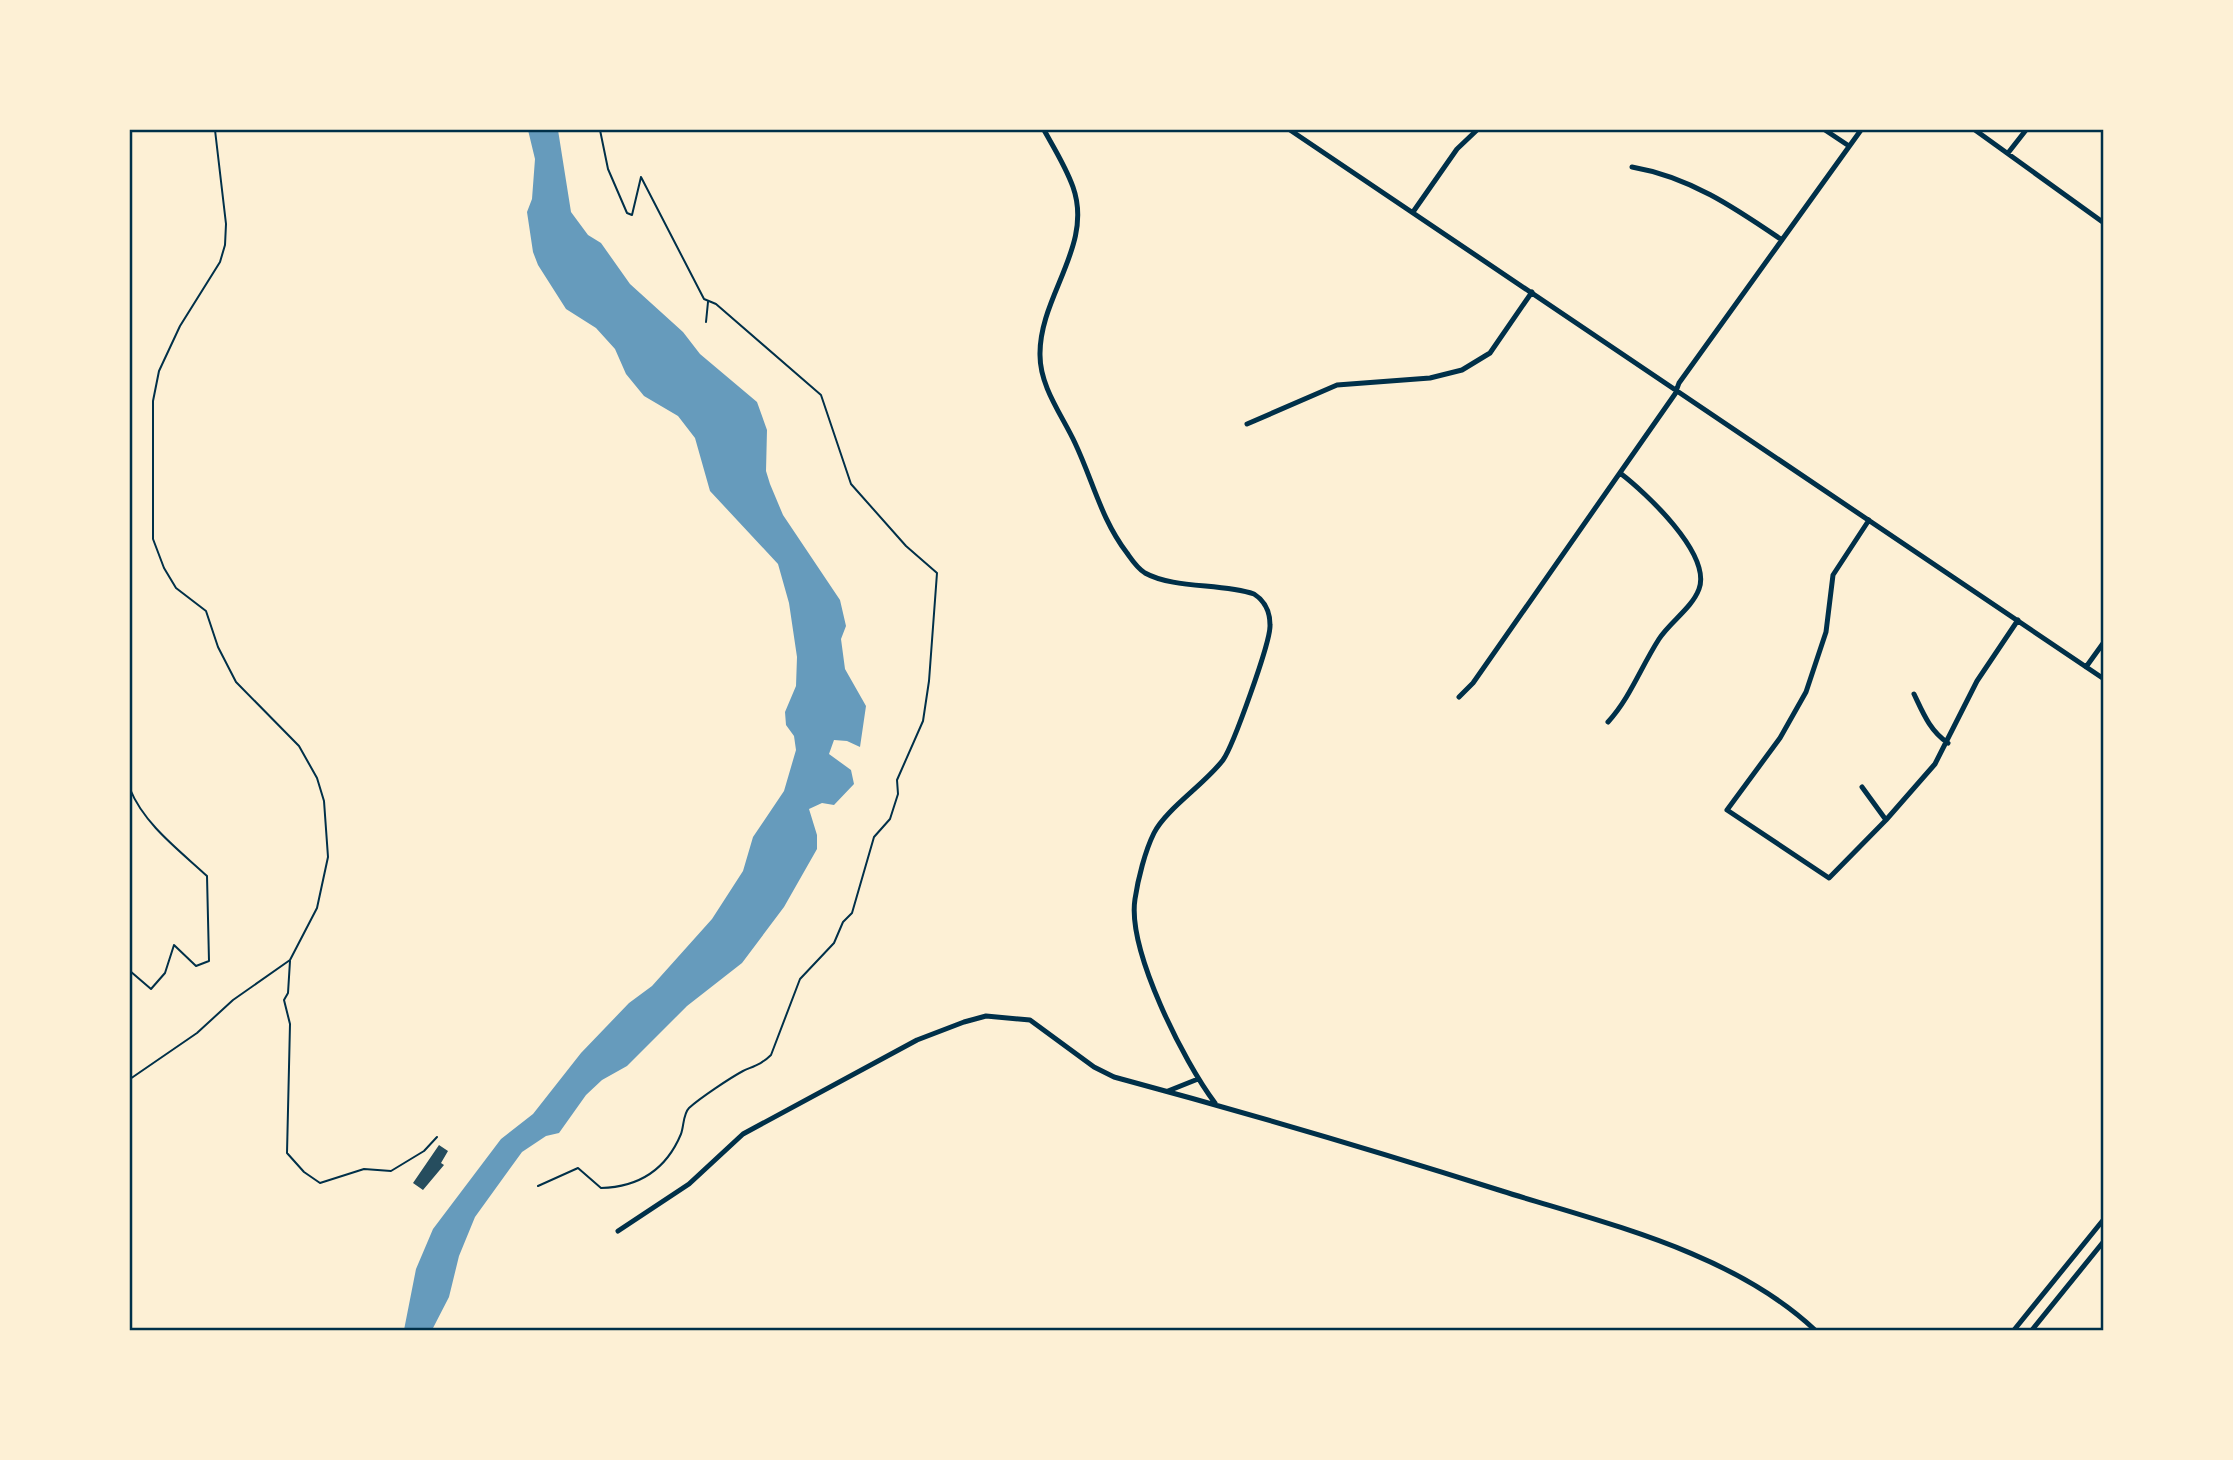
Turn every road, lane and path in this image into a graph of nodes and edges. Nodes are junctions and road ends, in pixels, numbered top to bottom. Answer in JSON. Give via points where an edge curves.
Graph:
{"nodes":[{"id":1,"x":215,"y":130,"type":"edge"},
{"id":2,"x":600,"y":130,"type":"edge"},
{"id":3,"x":1044,"y":130,"type":"edge"},
{"id":4,"x":1290,"y":130,"type":"edge"},
{"id":5,"x":1477,"y":130,"type":"edge"},
{"id":6,"x":1825,"y":130,"type":"edge"},
{"id":7,"x":1861,"y":130,"type":"edge"},
{"id":8,"x":1975,"y":130,"type":"edge"},
{"id":9,"x":2026,"y":130,"type":"edge"},
{"id":10,"x":1849,"y":146,"type":"junction"},
{"id":11,"x":2008,"y":153,"type":"junction"},
{"id":12,"x":1632,"y":167,"type":"dead end"},
{"id":13,"x":1413,"y":212,"type":"junction"},
{"id":14,"x":2104,"y":223,"type":"edge"},
{"id":15,"x":1782,"y":240,"type":"junction"},
{"id":16,"x":1532,"y":292,"type":"junction"},
{"id":17,"x":708,"y":301,"type":"junction"},
{"id":18,"x":706,"y":322,"type":"dead end"},
{"id":19,"x":1677,"y":389,"type":"junction"},
{"id":20,"x":1247,"y":424,"type":"dead end"},
{"id":21,"x":1620,"y":473,"type":"junction"},
{"id":22,"x":1869,"y":520,"type":"junction"},
{"id":23,"x":2018,"y":620,"type":"junction"},
{"id":24,"x":2104,"y":642,"type":"edge"},
{"id":25,"x":2086,"y":667,"type":"junction"},
{"id":26,"x":2104,"y":679,"type":"edge"},
{"id":27,"x":1914,"y":694,"type":"dead end"},
{"id":28,"x":1459,"y":697,"type":"dead end"},
{"id":29,"x":1608,"y":722,"type":"dead end"},
{"id":30,"x":1948,"y":743,"type":"junction"},
{"id":31,"x":1862,"y":787,"type":"dead end"},
{"id":32,"x":130,"y":789,"type":"edge"},
{"id":33,"x":1886,"y":821,"type":"junction"},
{"id":34,"x":290,"y":960,"type":"junction"},
{"id":35,"x":130,"y":971,"type":"edge"},
{"id":36,"x":130,"y":1079,"type":"edge"},
{"id":37,"x":1198,"y":1079,"type":"junction"},
{"id":38,"x":1167,"y":1092,"type":"junction"},
{"id":39,"x":1216,"y":1103,"type":"junction"},
{"id":40,"x":438,"y":1137,"type":"dead end"},
{"id":41,"x":538,"y":1186,"type":"dead end"},
{"id":42,"x":2104,"y":1219,"type":"edge"},
{"id":43,"x":618,"y":1231,"type":"dead end"},
{"id":44,"x":2104,"y":1241,"type":"edge"},
{"id":45,"x":1815,"y":1331,"type":"edge"},
{"id":46,"x":2014,"y":1331,"type":"edge"},
{"id":47,"x":2032,"y":1331,"type":"edge"}],
"edges":[{"from":1,"to":34,"type":"path","via":[[225,245],[159,372],[153,401],[153,539],[176,588],[206,611],[236,682],[299,746],[317,778],[327,830],[326,871],[317,908]]},
{"from":2,"to":17,"type":"path","via":[[608,169],[627,213],[632,215],[640,177],[695,286]]},
{"from":3,"to":37,"type":"street","via":[[1073,187],[1079,219],[1076,244],[1049,305],[1040,362],[1045,385],[1076,444],[1099,509],[1142,571],[1254,594],[1263,600],[1269,615],[1268,637],[1230,747],[1154,832],[1135,898],[1137,939]]},
{"from":4,"to":13,"type":"street"},
{"from":5,"to":13,"type":"street","via":[[1457,149]]},
{"from":6,"to":10,"type":"street"},
{"from":7,"to":10,"type":"street"},
{"from":8,"to":11,"type":"street"},
{"from":9,"to":11,"type":"street"},
{"from":10,"to":15,"type":"street"},
{"from":11,"to":14,"type":"street"},
{"from":12,"to":15,"type":"street","via":[[1660,172],[1713,195]]},
{"from":13,"to":16,"type":"street"},
{"from":15,"to":19,"type":"street"},
{"from":16,"to":19,"type":"street"},
{"from":16,"to":20,"type":"street","via":[[1490,353],[1462,370],[1430,378],[1337,385]]},
{"from":17,"to":18,"type":"path"},
{"from":17,"to":41,"type":"path","via":[[821,395],[851,484],[906,546],[937,573],[923,721],[897,780],[890,819],[874,837],[852,913],[834,943],[800,979],[771,1055],[687,1110],[680,1135],[656,1172],[643,1180],[601,1188],[579,1168]]},
{"from":19,"to":21,"type":"street"},
{"from":19,"to":22,"type":"street"},
{"from":21,"to":28,"type":"street"},
{"from":21,"to":29,"type":"street","via":[[1664,513],[1696,559],[1701,581],[1696,596],[1661,636],[1629,696]]},
{"from":22,"to":23,"type":"street"},
{"from":22,"to":33,"type":"street","via":[[1833,575],[1826,632],[1806,692],[1780,738],[1727,810],[1829,878]]},
{"from":23,"to":25,"type":"street"},
{"from":23,"to":30,"type":"street","via":[[1977,681]]},
{"from":24,"to":25,"type":"street"},
{"from":25,"to":26,"type":"street"},
{"from":27,"to":30,"type":"street","via":[[1937,736]]},
{"from":30,"to":33,"type":"street"},
{"from":31,"to":33,"type":"street"},
{"from":32,"to":35,"type":"path","via":[[136,805],[162,835],[207,876],[209,961],[196,966],[174,945],[165,972],[151,989]]},
{"from":34,"to":36,"type":"path"},
{"from":34,"to":40,"type":"path","via":[[284,1000],[290,1024],[287,1153],[320,1183],[364,1169],[391,1171],[424,1152]]},
{"from":37,"to":38,"type":"street"},
{"from":37,"to":39,"type":"street"},
{"from":38,"to":39,"type":"street"},
{"from":38,"to":43,"type":"street","via":[[1094,1067],[1030,1020],[986,1016],[964,1021],[917,1040],[743,1134],[688,1184]]},
{"from":39,"to":45,"type":"street","via":[[1596,1221],[1699,1258],[1767,1294]]},
{"from":42,"to":46,"type":"street"},
{"from":44,"to":47,"type":"street"}]}
